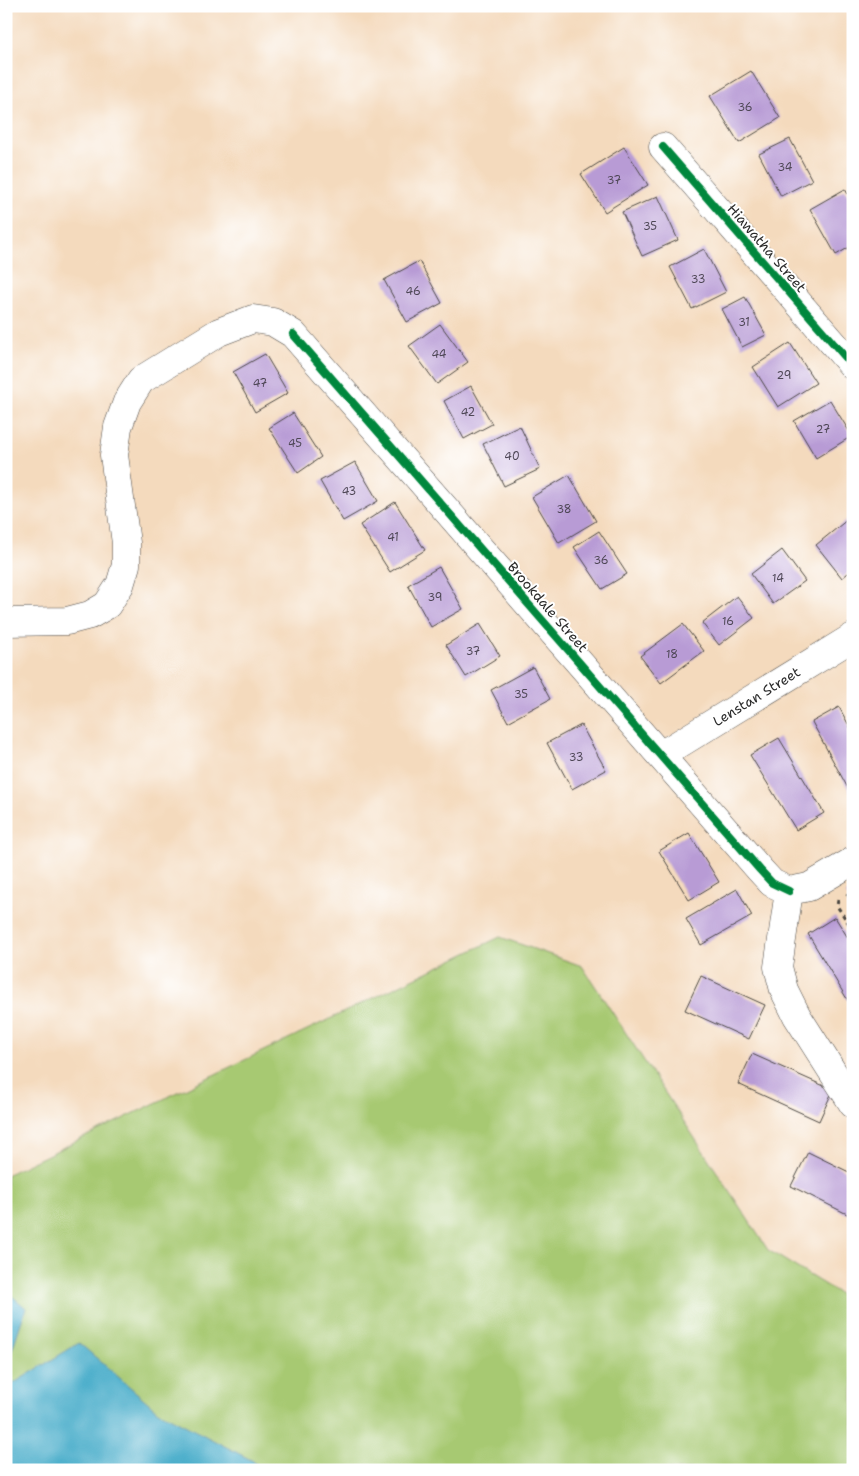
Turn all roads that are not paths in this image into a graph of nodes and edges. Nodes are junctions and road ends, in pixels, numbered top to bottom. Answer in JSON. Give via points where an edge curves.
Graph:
{"nodes":[{"id":1,"x":663,"y":147,"type":"dead end"},
{"id":2,"x":853,"y":366,"type":"edge"},
{"id":3,"x":6,"y":622,"type":"edge"},
{"id":4,"x":853,"y":637,"type":"edge"},
{"id":5,"x":661,"y":755,"type":"junction"},
{"id":6,"x":843,"y":867,"type":"edge"},
{"id":7,"x":789,"y":891,"type":"junction"},
{"id":8,"x":853,"y":1104,"type":"edge"}],
"edges":[{"from":1,"to":2,"type":"street","name":"Hiawatha Street"},
{"from":3,"to":5,"type":"street","name":"Brookdale Street","via":[[67,621],[90,615],[107,605],[120,585],[126,565],[114,455],[118,427],[127,402],[141,380],[218,332],[253,319],[274,322],[293,334]]},
{"from":4,"to":5,"type":"street","name":"Lenstan Street"},
{"from":5,"to":7,"type":"street","name":"Brookdale Street","via":[[772,883]]},
{"from":6,"to":7,"type":"street","via":[[809,887]]},
{"from":7,"to":8,"type":"street","via":[[778,966],[784,990]]}]}
